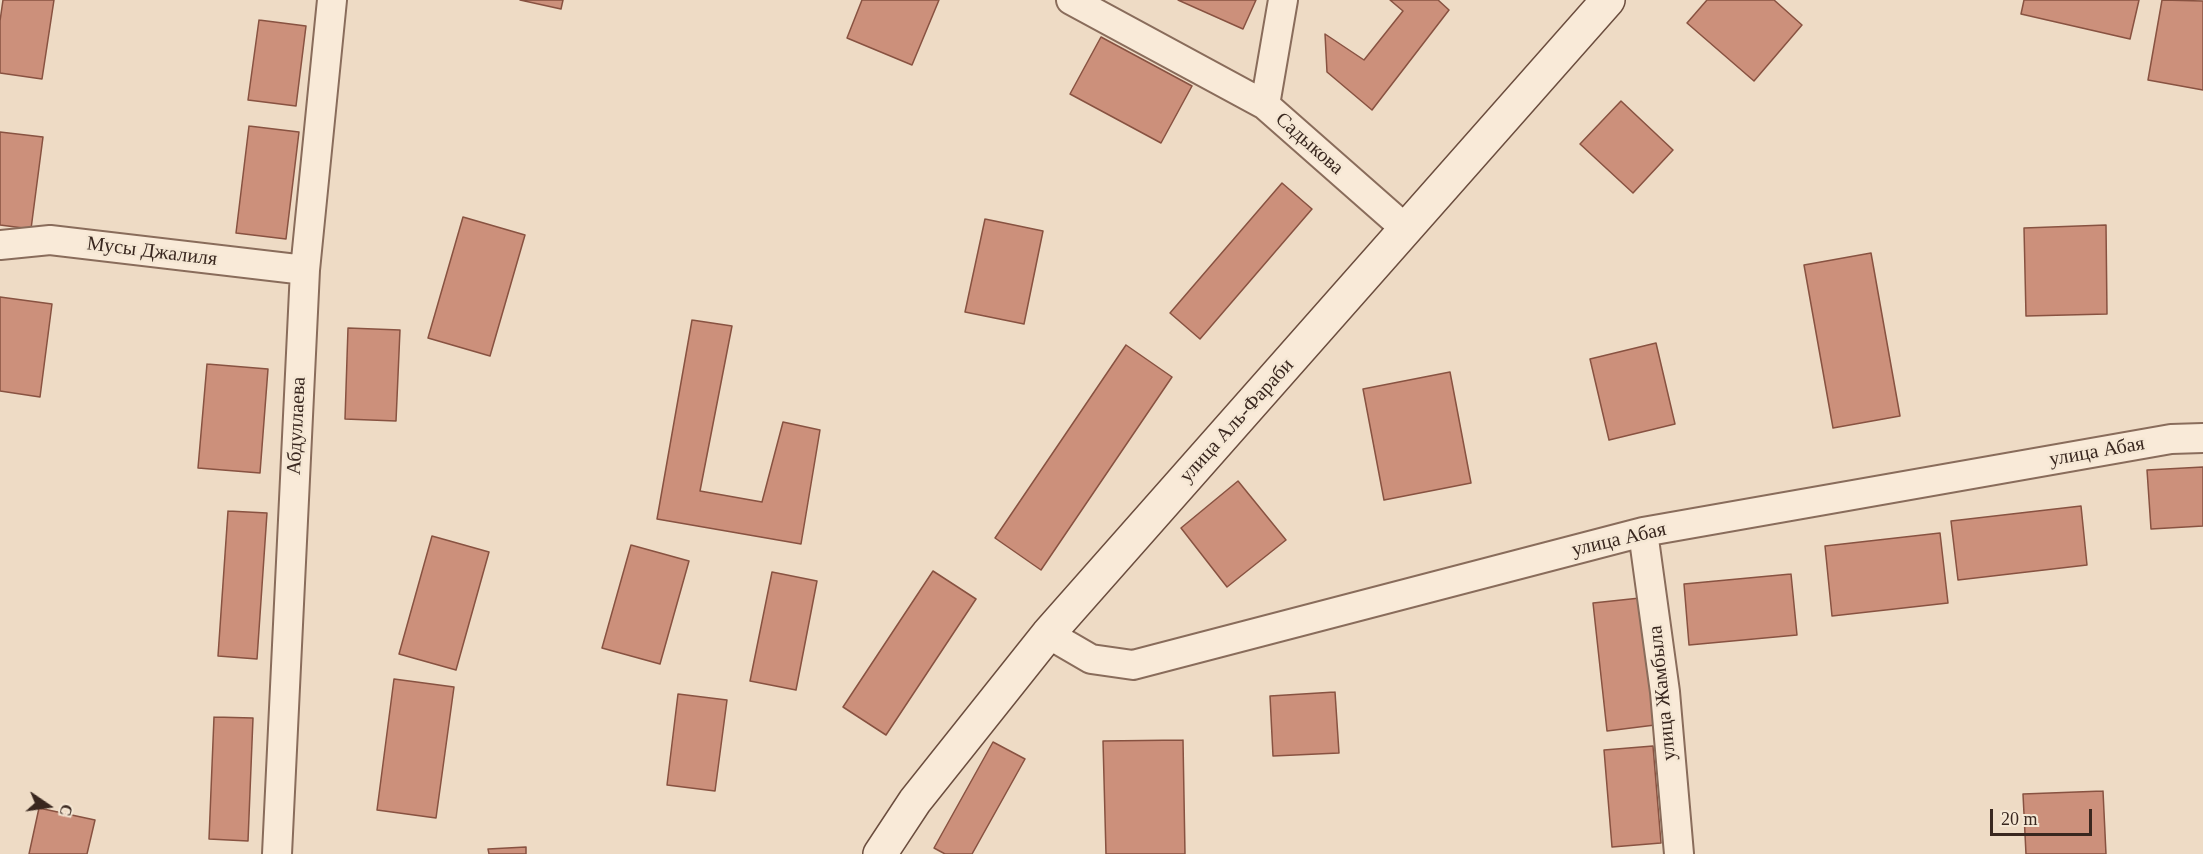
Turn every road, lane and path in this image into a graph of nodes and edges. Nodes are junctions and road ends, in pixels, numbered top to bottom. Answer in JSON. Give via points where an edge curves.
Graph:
{"nodes":[{"id":1,"x":332,"y":0,"type":"edge"},
{"id":2,"x":1071,"y":0,"type":"edge"},
{"id":3,"x":1283,"y":0,"type":"edge"},
{"id":4,"x":1608,"y":0,"type":"edge"},
{"id":5,"x":1265,"y":105,"type":"junction"},
{"id":6,"x":1407,"y":230,"type":"junction"},
{"id":7,"x":0,"y":245,"type":"edge"},
{"id":8,"x":305,"y":270,"type":"junction"},
{"id":9,"x":2203,"y":438,"type":"edge"},
{"id":10,"x":1643,"y":532,"type":"junction"},
{"id":11,"x":1048,"y":634,"type":"junction"},
{"id":12,"x":277,"y":854,"type":"edge"},
{"id":13,"x":880,"y":854,"type":"edge"},
{"id":14,"x":1680,"y":854,"type":"edge"}],
"edges":[{"from":1,"to":8,"type":"street","name":"Абдуллаева"},
{"from":2,"to":5,"type":"street"},
{"from":3,"to":5,"type":"street","name":"Садыкова"},
{"from":4,"to":6,"type":"main road","name":"улица Аль-Фараби"},
{"from":5,"to":6,"type":"street","name":"Садыкова"},
{"from":6,"to":11,"type":"main road","name":"улица Аль-Фараби"},
{"from":7,"to":8,"type":"street","name":"Мусы Джалиля","via":[[50,240]]},
{"from":8,"to":12,"type":"street","name":"Абдуллаева"},
{"from":9,"to":10,"type":"street","name":"улица Абая","via":[[2171,439]]},
{"from":10,"to":11,"type":"street","name":"улица Абая","via":[[1133,665],[1091,659]]},
{"from":10,"to":14,"type":"street","name":"улица Жамбыла","via":[[1665,692]]},
{"from":11,"to":13,"type":"main road","name":"улица Аль-Фараби","via":[[915,801]]}]}
